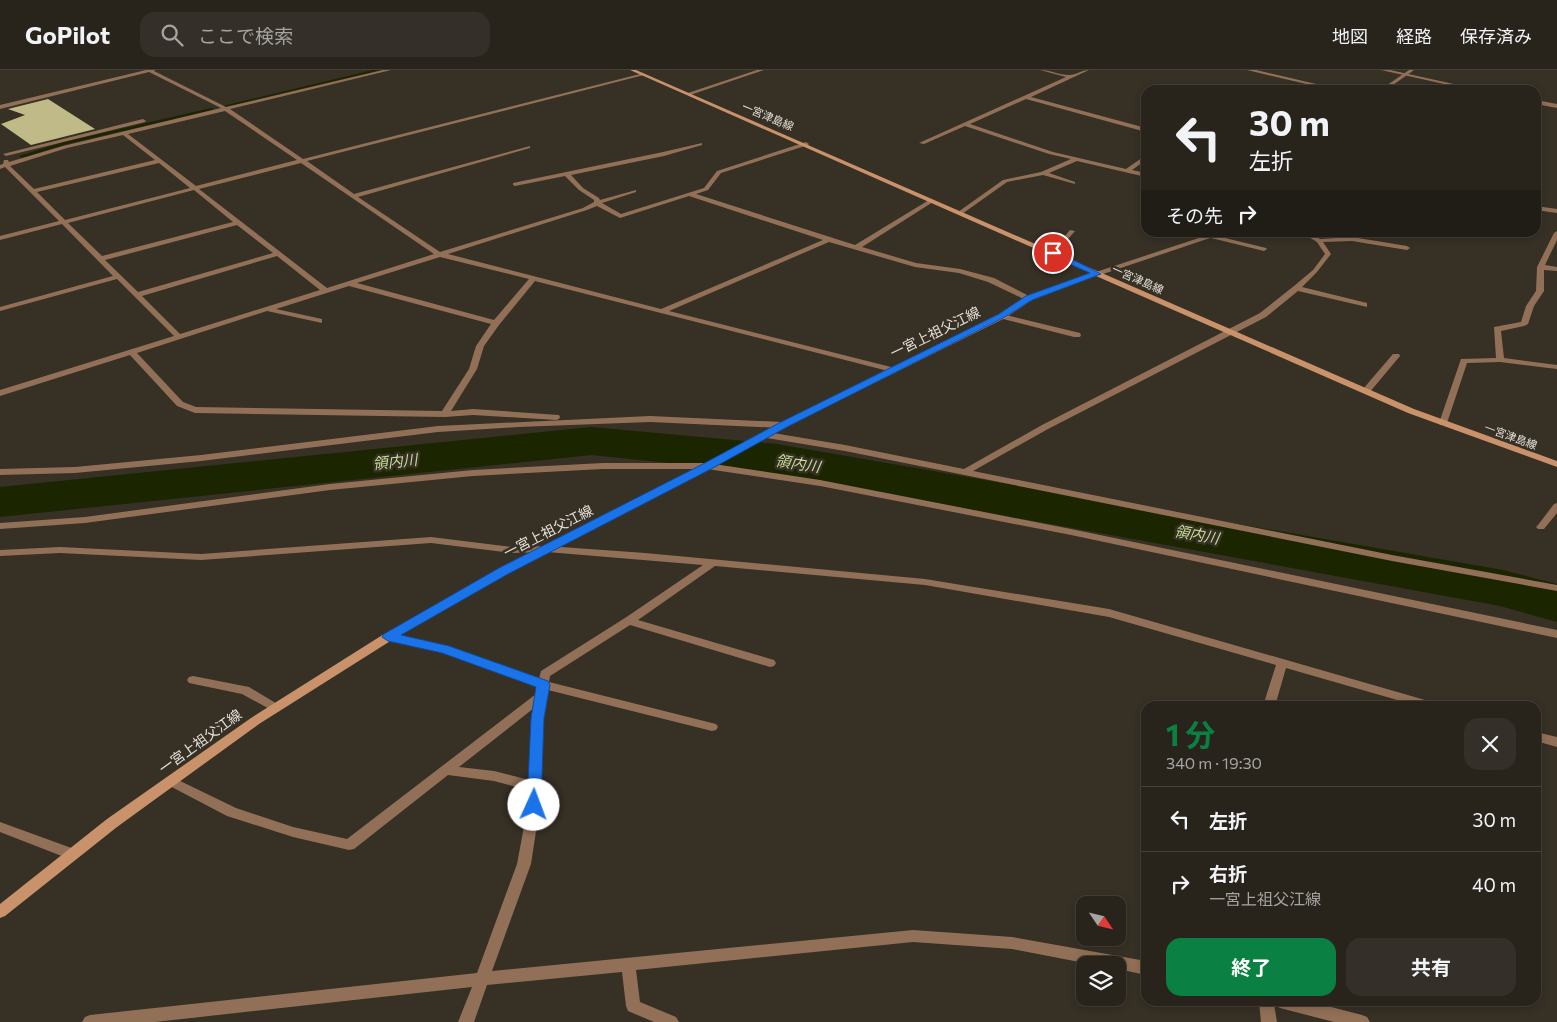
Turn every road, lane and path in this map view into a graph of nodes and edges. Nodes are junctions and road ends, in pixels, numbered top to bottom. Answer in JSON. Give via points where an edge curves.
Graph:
{"nodes":[{"id":1,"x":150,"y":70,"type":"edge"},
{"id":2,"x":360,"y":70,"type":"edge"},
{"id":3,"x":389,"y":70,"type":"edge"},
{"id":4,"x":632,"y":70,"type":"edge"},
{"id":5,"x":762,"y":70,"type":"edge"},
{"id":6,"x":1042,"y":70,"type":"edge"},
{"id":7,"x":1087,"y":70,"type":"edge"},
{"id":8,"x":1249,"y":70,"type":"edge"},
{"id":9,"x":1383,"y":70,"type":"edge"},
{"id":10,"x":1412,"y":70,"type":"edge"},
{"id":11,"x":642,"y":74,"type":"junction"},
{"id":12,"x":1404,"y":74,"type":"junction"},
{"id":13,"x":1071,"y":77,"type":"junction"},
{"id":14,"x":1316,"y":85,"type":"edge"},
{"id":15,"x":1390,"y":85,"type":"edge"},
{"id":16,"x":1455,"y":85,"type":"edge"},
{"id":17,"x":274,"y":90,"type":"dead end"},
{"id":18,"x":688,"y":94,"type":"junction"},
{"id":19,"x":1026,"y":97,"type":"junction"},
{"id":20,"x":226,"y":101,"type":"dead end"},
{"id":21,"x":217,"y":103,"type":"junction"},
{"id":22,"x":1541,"y":103,"type":"edge"},
{"id":23,"x":208,"y":106,"type":"dead end"},
{"id":24,"x":1557,"y":106,"type":"edge"},
{"id":25,"x":0,"y":107,"type":"edge"},
{"id":26,"x":224,"y":109,"type":"junction"},
{"id":27,"x":152,"y":119,"type":"dead end"},
{"id":28,"x":965,"y":124,"type":"junction"},
{"id":29,"x":1141,"y":129,"type":"edge"},
{"id":30,"x":124,"y":133,"type":"junction"},
{"id":31,"x":922,"y":143,"type":"dead end"},
{"id":32,"x":700,"y":144,"type":"dead end"},
{"id":33,"x":806,"y":144,"type":"junction"},
{"id":34,"x":528,"y":147,"type":"dead end"},
{"id":35,"x":3,"y":152,"type":"edge"},
{"id":36,"x":1078,"y":159,"type":"junction"},
{"id":37,"x":1141,"y":160,"type":"edge"},
{"id":38,"x":160,"y":161,"type":"junction"},
{"id":39,"x":301,"y":162,"type":"junction"},
{"id":40,"x":3,"y":166,"type":"edge"},
{"id":41,"x":1128,"y":170,"type":"junction"},
{"id":42,"x":566,"y":173,"type":"junction"},
{"id":43,"x":1043,"y":173,"type":"junction"},
{"id":44,"x":1141,"y":174,"type":"edge"},
{"id":45,"x":1073,"y":183,"type":"dead end"},
{"id":46,"x":515,"y":184,"type":"dead end"},
{"id":47,"x":195,"y":188,"type":"junction"},
{"id":48,"x":34,"y":191,"type":"junction"},
{"id":49,"x":634,"y":191,"type":"dead end"},
{"id":50,"x":689,"y":194,"type":"junction"},
{"id":51,"x":353,"y":196,"type":"junction"},
{"id":52,"x":932,"y":201,"type":"junction"},
{"id":53,"x":596,"y":203,"type":"junction"},
{"id":54,"x":1541,"y":209,"type":"edge"},
{"id":55,"x":1557,"y":211,"type":"edge"},
{"id":56,"x":960,"y":213,"type":"junction"},
{"id":57,"x":62,"y":222,"type":"junction"},
{"id":58,"x":239,"y":222,"type":"junction"},
{"id":59,"x":1072,"y":231,"type":"dead end"},
{"id":60,"x":1557,"y":233,"type":"edge"},
{"id":61,"x":1213,"y":237,"type":"joint"},
{"id":62,"x":1312,"y":237,"type":"edge"},
{"id":63,"x":0,"y":238,"type":"edge"},
{"id":64,"x":1256,"y":238,"type":"dead end"},
{"id":65,"x":829,"y":240,"type":"junction"},
{"id":66,"x":1319,"y":241,"type":"junction"},
{"id":67,"x":1247,"y":244,"type":"junction"},
{"id":68,"x":856,"y":248,"type":"junction"},
{"id":69,"x":1408,"y":248,"type":"dead end"},
{"id":70,"x":1264,"y":249,"type":"dead end"},
{"id":71,"x":279,"y":253,"type":"junction"},
{"id":72,"x":1053,"y":253,"type":"junction"},
{"id":73,"x":438,"y":254,"type":"junction"},
{"id":74,"x":99,"y":259,"type":"junction"},
{"id":75,"x":1541,"y":267,"type":"junction"},
{"id":76,"x":1557,"y":269,"type":"edge"},
{"id":77,"x":1097,"y":274,"type":"junction"},
{"id":78,"x":116,"y":277,"type":"junction"},
{"id":79,"x":534,"y":278,"type":"junction"},
{"id":80,"x":347,"y":283,"type":"junction"},
{"id":81,"x":1297,"y":288,"type":"junction"},
{"id":82,"x":325,"y":290,"type":"junction"},
{"id":83,"x":136,"y":295,"type":"junction"},
{"id":84,"x":1029,"y":298,"type":"junction"},
{"id":85,"x":1364,"y":305,"type":"dead end"},
{"id":86,"x":0,"y":309,"type":"edge"},
{"id":87,"x":267,"y":309,"type":"junction"},
{"id":88,"x":662,"y":311,"type":"junction"},
{"id":89,"x":1002,"y":316,"type":"junction"},
{"id":90,"x":320,"y":321,"type":"dead end"},
{"id":91,"x":496,"y":323,"type":"junction"},
{"id":92,"x":1232,"y":332,"type":"junction"},
{"id":93,"x":1077,"y":335,"type":"dead end"},
{"id":94,"x":178,"y":336,"type":"junction"},
{"id":95,"x":131,"y":351,"type":"junction"},
{"id":96,"x":1396,"y":356,"type":"dead end"},
{"id":97,"x":1500,"y":360,"type":"junction"},
{"id":98,"x":1557,"y":367,"type":"edge"},
{"id":99,"x":892,"y":370,"type":"junction"},
{"id":100,"x":1366,"y":390,"type":"junction"},
{"id":101,"x":0,"y":393,"type":"edge"},
{"id":102,"x":445,"y":414,"type":"junction"},
{"id":103,"x":612,"y":420,"type":"junction"},
{"id":104,"x":1443,"y":423,"type":"junction"},
{"id":105,"x":783,"y":425,"type":"junction"},
{"id":106,"x":764,"y":436,"type":"junction"},
{"id":107,"x":711,"y":464,"type":"junction"},
{"id":108,"x":1557,"y":464,"type":"edge"},
{"id":109,"x":0,"y":472,"type":"edge"},
{"id":110,"x":965,"y":472,"type":"junction"},
{"id":111,"x":1557,"y":506,"type":"edge"},
{"id":112,"x":0,"y":526,"type":"edge"},
{"id":113,"x":1541,"y":527,"type":"dead end"},
{"id":114,"x":547,"y":549,"type":"junction"},
{"id":115,"x":0,"y":553,"type":"edge"},
{"id":116,"x":711,"y":564,"type":"junction"},
{"id":117,"x":1557,"y":588,"type":"edge"},
{"id":118,"x":629,"y":621,"type":"junction"},
{"id":119,"x":1557,"y":634,"type":"edge"},
{"id":120,"x":388,"y":637,"type":"junction"},
{"id":121,"x":770,"y":662,"type":"dead end"},
{"id":122,"x":1282,"y":663,"type":"junction"},
{"id":123,"x":193,"y":680,"type":"dead end"},
{"id":124,"x":541,"y":691,"type":"junction"},
{"id":125,"x":1271,"y":701,"type":"edge"},
{"id":126,"x":1415,"y":701,"type":"edge"},
{"id":127,"x":275,"y":708,"type":"junction"},
{"id":128,"x":712,"y":726,"type":"dead end"},
{"id":129,"x":1541,"y":737,"type":"edge"},
{"id":130,"x":1557,"y":742,"type":"edge"},
{"id":131,"x":446,"y":770,"type":"junction"},
{"id":132,"x":170,"y":781,"type":"junction"},
{"id":133,"x":534,"y":787,"type":"junction"},
{"id":134,"x":0,"y":828,"type":"edge"},
{"id":135,"x":72,"y":854,"type":"junction"},
{"id":136,"x":0,"y":912,"type":"edge"},
{"id":137,"x":628,"y":965,"type":"junction"},
{"id":138,"x":1141,"y":967,"type":"edge"},
{"id":139,"x":482,"y":979,"type":"junction"},
{"id":140,"x":1267,"y":1006,"type":"edge"},
{"id":141,"x":1300,"y":1006,"type":"edge"},
{"id":142,"x":174,"y":1017,"type":"edge"},
{"id":143,"x":90,"y":1022,"type":"edge"},
{"id":144,"x":466,"y":1022,"type":"edge"},
{"id":145,"x":671,"y":1022,"type":"edge"},
{"id":146,"x":1269,"y":1022,"type":"edge"},
{"id":147,"x":1362,"y":1022,"type":"edge"}],
"edges":[{"from":1,"to":21,"type":"street"},
{"from":1,"to":25,"type":"street"},
{"from":2,"to":17,"type":"street"},
{"from":3,"to":26,"type":"street"},
{"from":4,"to":11,"type":"main road","name":"一宮津島線"},
{"from":5,"to":18,"type":"street"},
{"from":6,"to":13,"type":"street"},
{"from":7,"to":13,"type":"street"},
{"from":8,"to":14,"type":"street"},
{"from":9,"to":12,"type":"street"},
{"from":10,"to":12,"type":"street"},
{"from":11,"to":18,"type":"main road","name":"一宮津島線"},
{"from":11,"to":39,"type":"street"},
{"from":12,"to":15,"type":"street"},
{"from":12,"to":16,"type":"street"},
{"from":13,"to":19,"type":"street"},
{"from":18,"to":33,"type":"main road","name":"一宮津島線"},
{"from":19,"to":28,"type":"street"},
{"from":19,"to":29,"type":"street"},
{"from":20,"to":21,"type":"street"},
{"from":21,"to":23,"type":"street"},
{"from":21,"to":26,"type":"street"},
{"from":22,"to":24,"type":"street"},
{"from":26,"to":30,"type":"street"},
{"from":26,"to":39,"type":"street"},
{"from":27,"to":35,"type":"street"},
{"from":28,"to":31,"type":"street"},
{"from":28,"to":36,"type":"street"},
{"from":30,"to":38,"type":"street"},
{"from":30,"to":40,"type":"street"},
{"from":32,"to":42,"type":"street"},
{"from":33,"to":50,"type":"street","via":[[719,172],[706,188]]},
{"from":33,"to":52,"type":"main road","name":"一宮津島線"},
{"from":34,"to":51,"type":"street"},
{"from":35,"to":40,"type":"street"},
{"from":36,"to":41,"type":"street"},
{"from":36,"to":43,"type":"street"},
{"from":37,"to":41,"type":"street"},
{"from":38,"to":47,"type":"street"},
{"from":38,"to":48,"type":"street"},
{"from":39,"to":47,"type":"street"},
{"from":39,"to":51,"type":"street"},
{"from":40,"to":48,"type":"street"},
{"from":41,"to":44,"type":"street"},
{"from":42,"to":46,"type":"street"},
{"from":42,"to":53,"type":"street","via":[[596,199]]},
{"from":43,"to":45,"type":"street"},
{"from":43,"to":56,"type":"street","via":[[1005,181]]},
{"from":47,"to":57,"type":"street"},
{"from":47,"to":58,"type":"street"},
{"from":48,"to":57,"type":"street"},
{"from":49,"to":53,"type":"street"},
{"from":50,"to":53,"type":"street","via":[[620,216]]},
{"from":50,"to":65,"type":"street"},
{"from":51,"to":73,"type":"street"},
{"from":52,"to":56,"type":"main road","name":"一宮津島線"},
{"from":52,"to":68,"type":"street"},
{"from":53,"to":73,"type":"street"},
{"from":54,"to":55,"type":"street"},
{"from":56,"to":72,"type":"main road","name":"一宮津島線"},
{"from":57,"to":63,"type":"street"},
{"from":57,"to":74,"type":"street"},
{"from":58,"to":71,"type":"street"},
{"from":58,"to":74,"type":"street"},
{"from":59,"to":72,"type":"street"},
{"from":60,"to":75,"type":"street"},
{"from":61,"to":67,"type":"street"},
{"from":61,"to":77,"type":"street"},
{"from":62,"to":66,"type":"street"},
{"from":64,"to":67,"type":"street"},
{"from":65,"to":68,"type":"street"},
{"from":65,"to":88,"type":"street"},
{"from":66,"to":69,"type":"street","via":[[1360,239]]},
{"from":66,"to":81,"type":"street","via":[[1328,254]]},
{"from":67,"to":70,"type":"street"},
{"from":68,"to":84,"type":"street","via":[[915,265],[960,271]]},
{"from":71,"to":82,"type":"street"},
{"from":71,"to":83,"type":"street"},
{"from":72,"to":77,"type":"main road","name":"一宮津島線"},
{"from":73,"to":79,"type":"street"},
{"from":73,"to":80,"type":"street"},
{"from":74,"to":78,"type":"street"},
{"from":75,"to":76,"type":"street"},
{"from":75,"to":97,"type":"street","via":[[1540,291],[1524,324],[1497,330]]},
{"from":77,"to":84,"type":"main road","name":"一宮上祖父江線"},
{"from":77,"to":92,"type":"main road","name":"一宮津島線"},
{"from":78,"to":83,"type":"street"},
{"from":78,"to":86,"type":"street"},
{"from":79,"to":88,"type":"street"},
{"from":79,"to":91,"type":"street"},
{"from":80,"to":82,"type":"street"},
{"from":80,"to":91,"type":"street"},
{"from":81,"to":85,"type":"street"},
{"from":81,"to":92,"type":"street","via":[[1262,315]]},
{"from":82,"to":87,"type":"street"},
{"from":83,"to":94,"type":"street"},
{"from":84,"to":89,"type":"main road","name":"一宮上祖父江線"},
{"from":87,"to":90,"type":"street"},
{"from":87,"to":94,"type":"street"},
{"from":88,"to":99,"type":"street"},
{"from":89,"to":93,"type":"street"},
{"from":89,"to":99,"type":"main road","name":"一宮上祖父江線"},
{"from":91,"to":102,"type":"street","via":[[480,346],[474,368]]},
{"from":92,"to":100,"type":"main road","name":"一宮津島線"},
{"from":92,"to":110,"type":"street","via":[[1045,426]]},
{"from":94,"to":95,"type":"street"},
{"from":95,"to":101,"type":"street"},
{"from":95,"to":102,"type":"street","via":[[180,404],[195,410]]},
{"from":96,"to":100,"type":"street"},
{"from":97,"to":98,"type":"street"},
{"from":97,"to":104,"type":"street","via":[[1464,360]]},
{"from":99,"to":105,"type":"main road","name":"一宮上祖父江線"},
{"from":100,"to":104,"type":"main road","name":"一宮津島線"},
{"from":102,"to":103,"type":"street","via":[[473,412]]},
{"from":103,"to":105,"type":"street"},
{"from":103,"to":109,"type":"street","via":[[438,429],[201,458],[75,470]]},
{"from":104,"to":108,"type":"main road","name":"一宮津島線"},
{"from":105,"to":106,"type":"main road","name":"一宮上祖父江線"},
{"from":106,"to":107,"type":"main road","name":"一宮上祖父江線"},
{"from":106,"to":110,"type":"street"},
{"from":107,"to":112,"type":"street","via":[[473,473],[85,520]]},
{"from":107,"to":114,"type":"main road","name":"一宮上祖父江線"},
{"from":107,"to":119,"type":"street","via":[[1071,532]]},
{"from":110,"to":117,"type":"street"},
{"from":111,"to":113,"type":"street"},
{"from":114,"to":115,"type":"street","via":[[512,550],[431,540],[201,557],[60,550]]},
{"from":114,"to":116,"type":"street"},
{"from":114,"to":120,"type":"main road","name":"一宮上祖父江線"},
{"from":116,"to":118,"type":"street"},
{"from":116,"to":122,"type":"street","via":[[925,582],[1099,612]]},
{"from":118,"to":121,"type":"street"},
{"from":118,"to":124,"type":"street","via":[[545,674]]},
{"from":120,"to":124,"type":"street","via":[[444,649]]},
{"from":120,"to":127,"type":"main road","name":"一宮上祖父江線"},
{"from":122,"to":125,"type":"street"},
{"from":122,"to":126,"type":"street"},
{"from":123,"to":127,"type":"street","via":[[245,690]]},
{"from":124,"to":128,"type":"street"},
{"from":124,"to":131,"type":"street"},
{"from":124,"to":133,"type":"street"},
{"from":127,"to":132,"type":"main road","name":"一宮上祖父江線"},
{"from":129,"to":130,"type":"street"},
{"from":131,"to":132,"type":"street","via":[[349,845],[293,832],[232,812]]},
{"from":131,"to":133,"type":"street","via":[[494,776]]},
{"from":132,"to":135,"type":"main road","name":"一宮上祖父江線"},
{"from":133,"to":139,"type":"street","via":[[524,864]]},
{"from":134,"to":135,"type":"street"},
{"from":135,"to":136,"type":"main road","name":"一宮上祖父江線"},
{"from":137,"to":138,"type":"street","via":[[913,936],[1012,943]]},
{"from":137,"to":139,"type":"street"},
{"from":137,"to":145,"type":"street","via":[[633,1006]]},
{"from":139,"to":142,"type":"street"},
{"from":139,"to":144,"type":"street"},
{"from":140,"to":146,"type":"street"},
{"from":141,"to":147,"type":"street"},
{"from":142,"to":143,"type":"street"}]}
